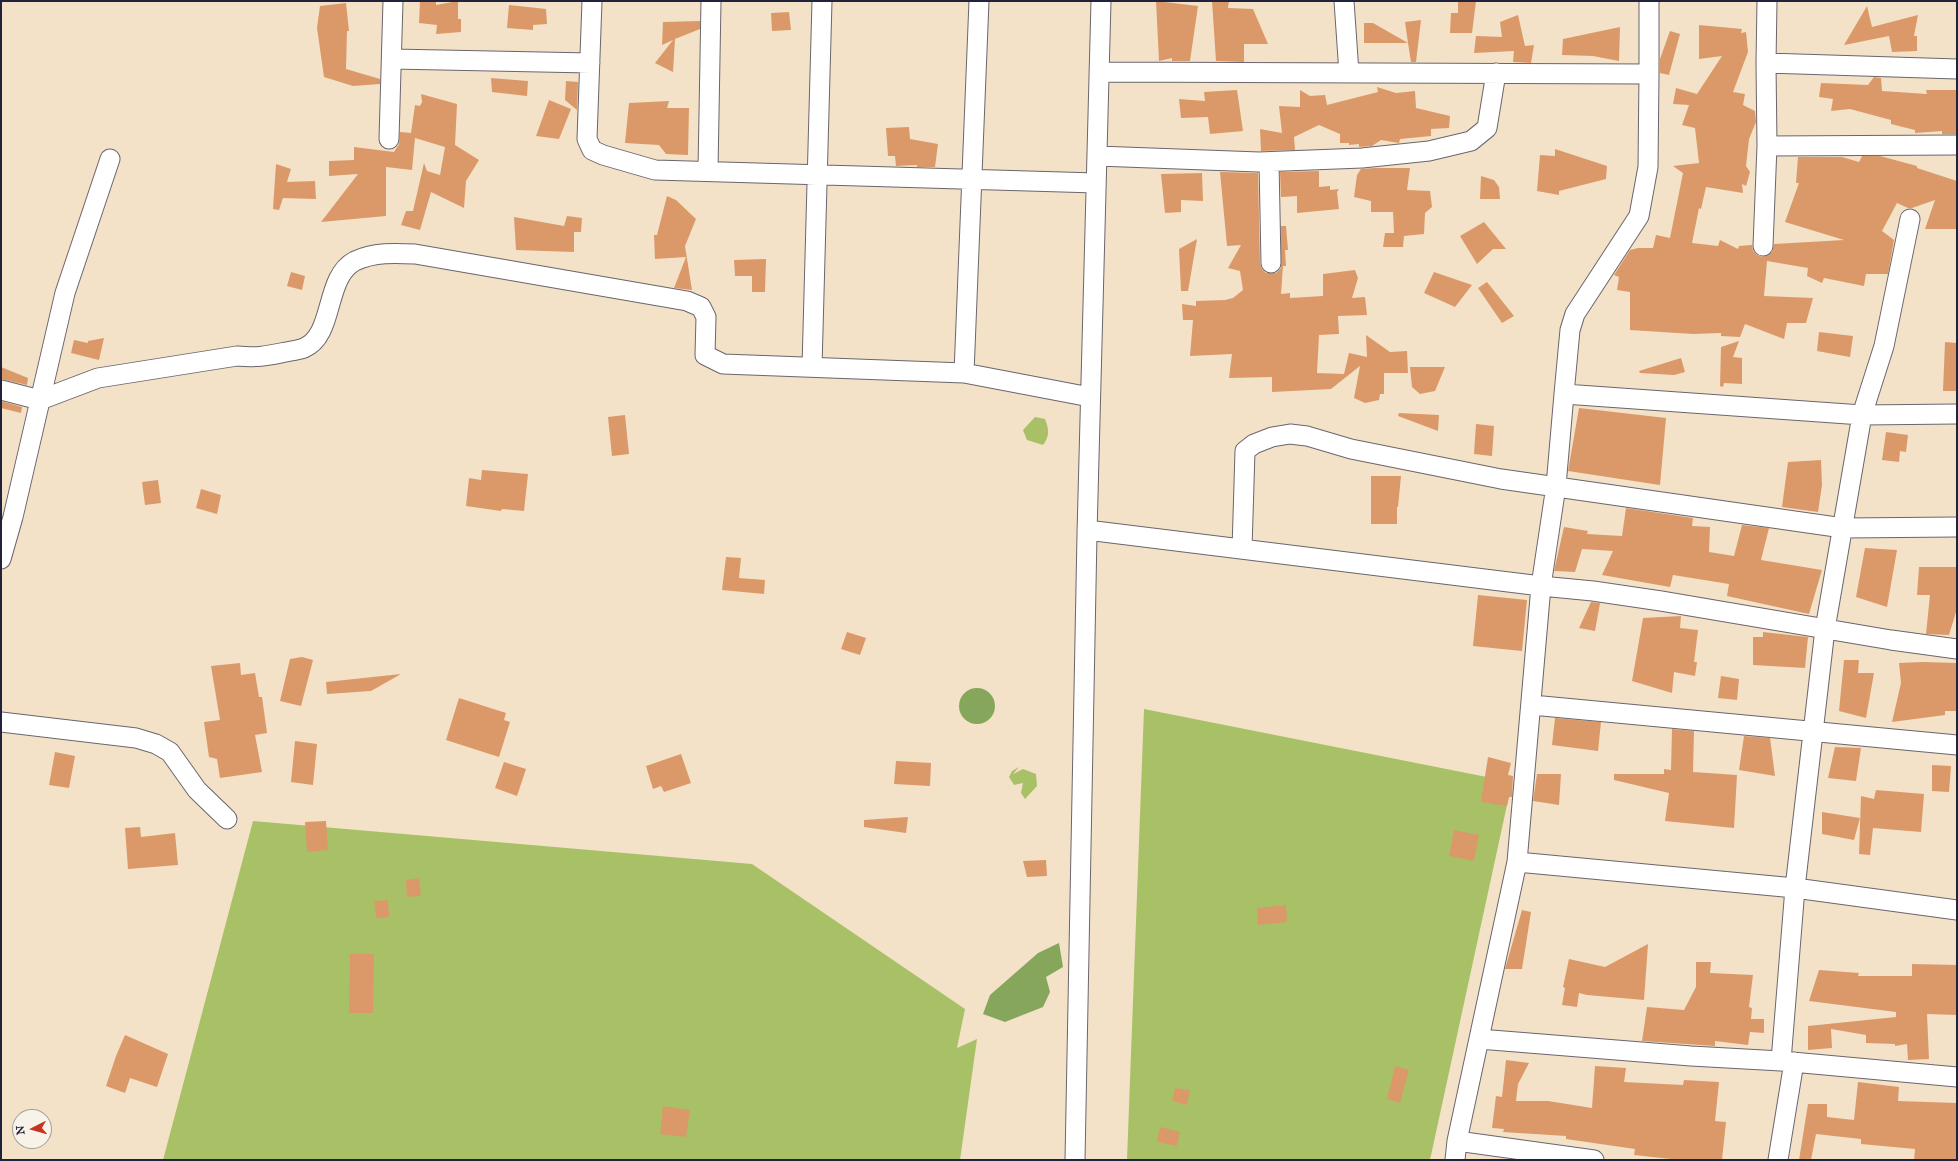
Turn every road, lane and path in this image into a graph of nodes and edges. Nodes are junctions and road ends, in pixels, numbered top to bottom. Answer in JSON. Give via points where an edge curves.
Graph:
{"nodes":[{"id":1,"x":393,"y":1,"type":"edge"},
{"id":2,"x":592,"y":1,"type":"edge"},
{"id":3,"x":711,"y":1,"type":"edge"},
{"id":4,"x":822,"y":1,"type":"edge"},
{"id":5,"x":979,"y":1,"type":"edge"},
{"id":6,"x":1101,"y":1,"type":"edge"},
{"id":7,"x":1344,"y":1,"type":"edge"},
{"id":8,"x":1649,"y":1,"type":"edge"},
{"id":9,"x":1766,"y":1,"type":"edge"},
{"id":10,"x":392,"y":59,"type":"junction"},
{"id":11,"x":590,"y":63,"type":"junction"},
{"id":12,"x":1766,"y":63,"type":"junction"},
{"id":13,"x":1957,"y":69,"type":"edge"},
{"id":14,"x":1099,"y":72,"type":"junction"},
{"id":15,"x":1349,"y":73,"type":"junction"},
{"id":16,"x":1496,"y":73,"type":"junction"},
{"id":17,"x":1649,"y":74,"type":"junction"},
{"id":18,"x":389,"y":139,"type":"dead end"},
{"id":19,"x":1957,"y":145,"type":"edge"},
{"id":20,"x":1767,"y":146,"type":"junction"},
{"id":21,"x":1097,"y":156,"type":"junction"},
{"id":22,"x":110,"y":159,"type":"dead end"},
{"id":23,"x":1269,"y":162,"type":"junction"},
{"id":24,"x":708,"y":170,"type":"junction"},
{"id":25,"x":818,"y":174,"type":"junction"},
{"id":26,"x":972,"y":179,"type":"junction"},
{"id":27,"x":1096,"y":183,"type":"junction"},
{"id":28,"x":1910,"y":218,"type":"dead end"},
{"id":29,"x":1763,"y":246,"type":"dead end"},
{"id":30,"x":1272,"y":263,"type":"dead end"},
{"id":31,"x":812,"y":367,"type":"junction"},
{"id":32,"x":964,"y":373,"type":"junction"},
{"id":33,"x":1,"y":390,"type":"edge"},
{"id":34,"x":1564,"y":394,"type":"junction"},
{"id":35,"x":1090,"y":397,"type":"junction"},
{"id":36,"x":40,"y":400,"type":"junction"},
{"id":37,"x":1957,"y":414,"type":"edge"},
{"id":38,"x":1862,"y":415,"type":"junction"},
{"id":39,"x":1556,"y":486,"type":"junction"},
{"id":40,"x":1957,"y":527,"type":"edge"},
{"id":41,"x":1843,"y":528,"type":"junction"},
{"id":42,"x":1087,"y":530,"type":"junction"},
{"id":43,"x":1242,"y":549,"type":"junction"},
{"id":44,"x":1,"y":559,"type":"edge"},
{"id":45,"x":1541,"y":586,"type":"junction"},
{"id":46,"x":1825,"y":629,"type":"junction"},
{"id":47,"x":1957,"y":649,"type":"edge"},
{"id":48,"x":1532,"y":705,"type":"junction"},
{"id":49,"x":1,"y":722,"type":"edge"},
{"id":50,"x":1813,"y":731,"type":"junction"},
{"id":51,"x":1957,"y":745,"type":"edge"},
{"id":52,"x":227,"y":819,"type":"dead end"},
{"id":53,"x":1516,"y":862,"type":"junction"},
{"id":54,"x":1795,"y":888,"type":"junction"},
{"id":55,"x":1957,"y":910,"type":"edge"},
{"id":56,"x":1479,"y":1039,"type":"junction"},
{"id":57,"x":1788,"y":1062,"type":"junction"},
{"id":58,"x":1957,"y":1077,"type":"edge"},
{"id":59,"x":1457,"y":1141,"type":"junction"},
{"id":60,"x":1075,"y":1160,"type":"edge"},
{"id":61,"x":1455,"y":1160,"type":"edge"},
{"id":62,"x":1594,"y":1160,"type":"edge"},
{"id":63,"x":1778,"y":1160,"type":"edge"}],
"edges":[{"from":1,"to":10,"type":"street"},
{"from":2,"to":11,"type":"street"},
{"from":3,"to":24,"type":"street"},
{"from":4,"to":25,"type":"street"},
{"from":5,"to":26,"type":"street"},
{"from":6,"to":14,"type":"street"},
{"from":7,"to":15,"type":"street"},
{"from":8,"to":17,"type":"street"},
{"from":9,"to":12,"type":"street"},
{"from":10,"to":11,"type":"street"},
{"from":10,"to":18,"type":"street"},
{"from":11,"to":24,"type":"street","via":[[587,139],[592,150],[655,170]]},
{"from":12,"to":13,"type":"street"},
{"from":12,"to":20,"type":"street"},
{"from":14,"to":15,"type":"street"},
{"from":14,"to":21,"type":"street"},
{"from":15,"to":16,"type":"street"},
{"from":16,"to":17,"type":"street"},
{"from":16,"to":23,"type":"street","via":[[1487,128],[1471,141],[1429,151],[1362,158]]},
{"from":17,"to":34,"type":"street","via":[[1648,167],[1639,216],[1575,314],[1570,330]]},
{"from":19,"to":20,"type":"street"},
{"from":20,"to":29,"type":"street"},
{"from":21,"to":23,"type":"street"},
{"from":21,"to":27,"type":"street"},
{"from":22,"to":36,"type":"street","via":[[65,293]]},
{"from":23,"to":30,"type":"street"},
{"from":24,"to":25,"type":"street"},
{"from":25,"to":26,"type":"street"},
{"from":25,"to":31,"type":"street"},
{"from":26,"to":27,"type":"street"},
{"from":26,"to":32,"type":"street"},
{"from":27,"to":35,"type":"street"},
{"from":28,"to":38,"type":"street","via":[[1884,346]]},
{"from":31,"to":32,"type":"street"},
{"from":31,"to":36,"type":"street","via":[[723,364],[705,355],[706,317],[701,306],[687,301],[415,254],[394,253],[377,254],[354,262],[341,273],[322,326],[315,339],[304,348],[258,358],[238,356],[98,378]]},
{"from":32,"to":35,"type":"street"},
{"from":33,"to":36,"type":"street"},
{"from":34,"to":38,"type":"street"},
{"from":34,"to":39,"type":"street"},
{"from":35,"to":42,"type":"street"},
{"from":36,"to":44,"type":"street"},
{"from":37,"to":38,"type":"street"},
{"from":38,"to":41,"type":"street"},
{"from":39,"to":41,"type":"street"},
{"from":39,"to":43,"type":"street","via":[[1501,479],[1351,449],[1307,436],[1290,434],[1272,437],[1254,444],[1245,451]]},
{"from":39,"to":45,"type":"street"},
{"from":40,"to":41,"type":"street"},
{"from":41,"to":46,"type":"street"},
{"from":42,"to":43,"type":"street"},
{"from":42,"to":60,"type":"street"},
{"from":43,"to":45,"type":"street"},
{"from":45,"to":46,"type":"street","via":[[1594,591]]},
{"from":45,"to":48,"type":"street"},
{"from":46,"to":47,"type":"street"},
{"from":46,"to":50,"type":"street"},
{"from":48,"to":50,"type":"street"},
{"from":48,"to":53,"type":"street"},
{"from":49,"to":52,"type":"street","via":[[136,738],[156,744],[170,752],[197,790]]},
{"from":50,"to":51,"type":"street"},
{"from":50,"to":54,"type":"street"},
{"from":53,"to":54,"type":"street"},
{"from":53,"to":56,"type":"street"},
{"from":54,"to":55,"type":"street"},
{"from":54,"to":57,"type":"street"},
{"from":56,"to":57,"type":"street"},
{"from":56,"to":59,"type":"street"},
{"from":57,"to":58,"type":"street"},
{"from":57,"to":63,"type":"street"},
{"from":59,"to":61,"type":"street"},
{"from":59,"to":62,"type":"street"}]}
